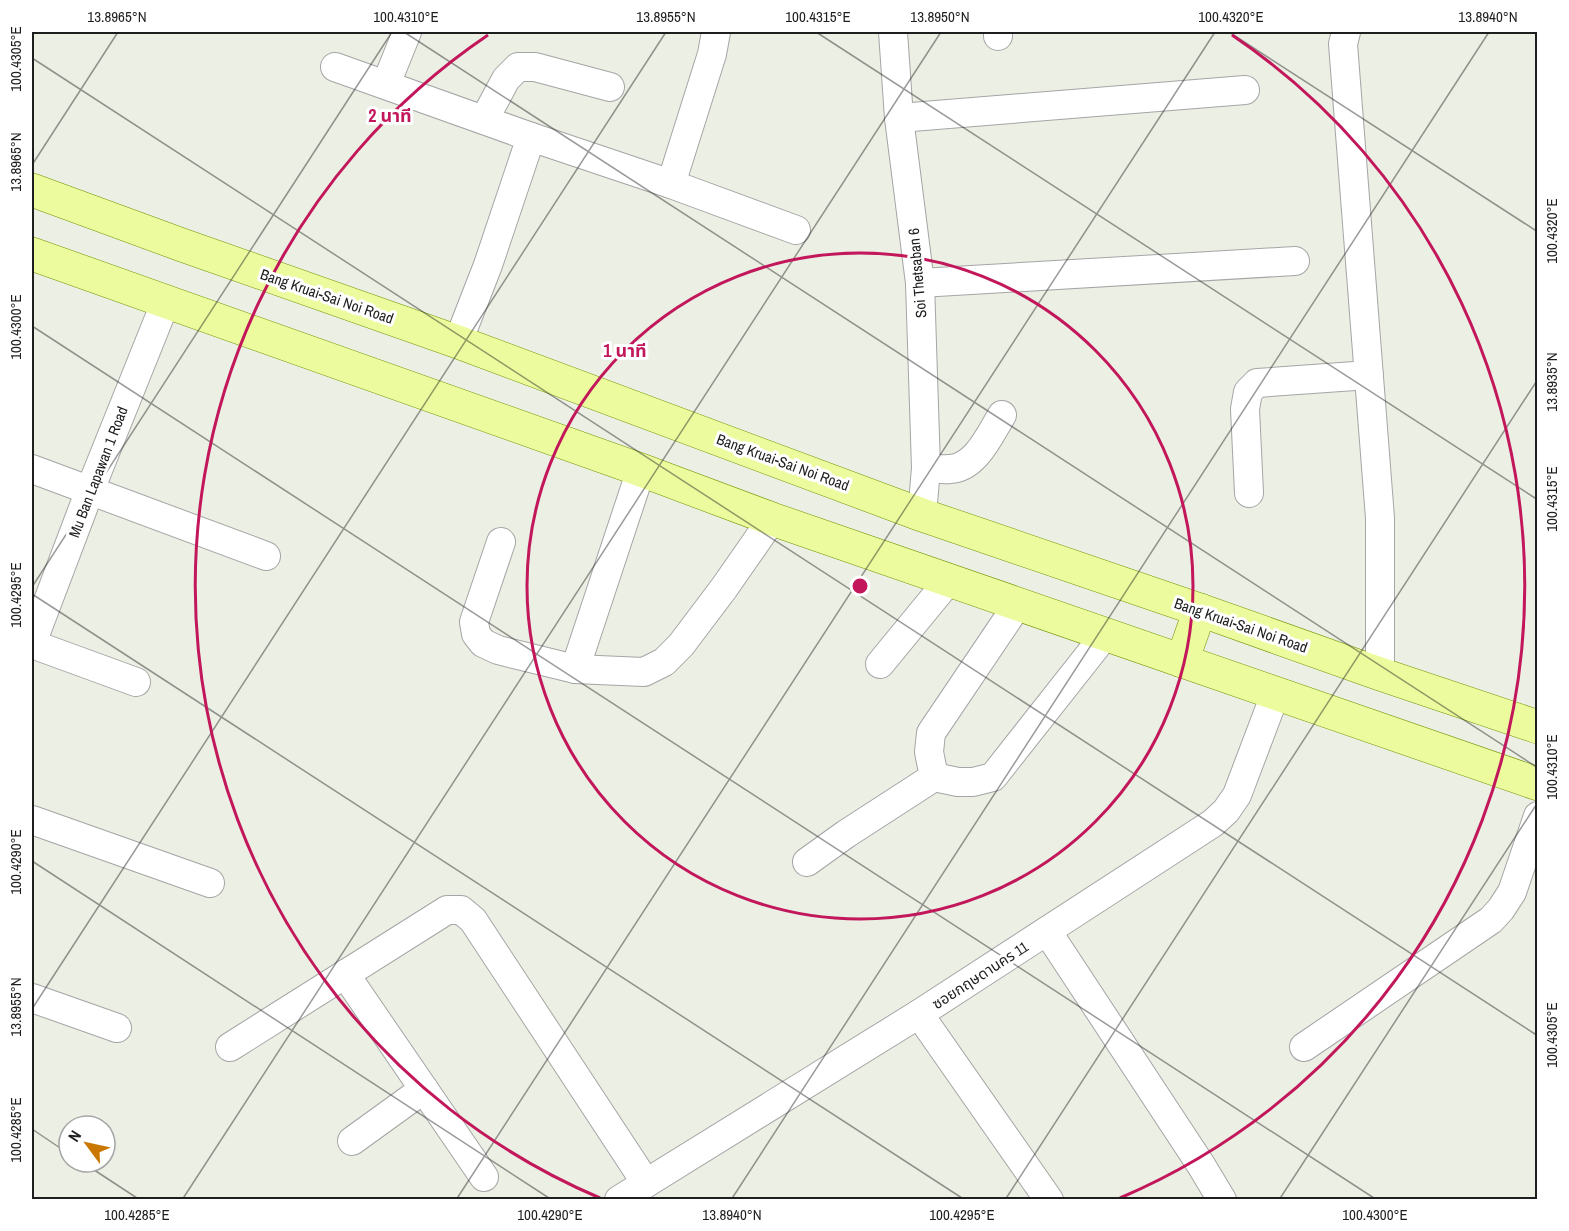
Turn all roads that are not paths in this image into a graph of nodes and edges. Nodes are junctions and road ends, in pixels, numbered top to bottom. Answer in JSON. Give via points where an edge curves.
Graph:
{"nodes":[{"id":1,"x":407,"y":32,"type":"edge"},
{"id":2,"x":716,"y":32,"type":"edge"},
{"id":3,"x":893,"y":32,"type":"edge"},
{"id":4,"x":1346,"y":32,"type":"edge"},
{"id":5,"x":335,"y":67,"type":"dead end"},
{"id":6,"x":386,"y":84,"type":"junction"},
{"id":7,"x":610,"y":87,"type":"dead end"},
{"id":8,"x":1245,"y":90,"type":"dead end"},
{"id":9,"x":899,"y":118,"type":"junction"},
{"id":10,"x":483,"y":120,"type":"junction"},
{"id":11,"x":531,"y":137,"type":"junction"},
{"id":12,"x":671,"y":184,"type":"junction"},
{"id":13,"x":32,"y":190,"type":"edge"},
{"id":14,"x":796,"y":230,"type":"dead end"},
{"id":15,"x":32,"y":254,"type":"edge"},
{"id":16,"x":1295,"y":261,"type":"dead end"},
{"id":17,"x":920,"y":283,"type":"junction"},
{"id":18,"x":165,"y":301,"type":"junction"},
{"id":19,"x":458,"y":342,"type":"junction"},
{"id":20,"x":1368,"y":375,"type":"junction"},
{"id":21,"x":1002,"y":415,"type":"dead end"},
{"id":22,"x":926,"y":468,"type":"junction"},
{"id":23,"x":32,"y":469,"type":"edge"},
{"id":24,"x":641,"y":470,"type":"junction"},
{"id":25,"x":90,"y":490,"type":"junction"},
{"id":26,"x":1249,"y":493,"type":"dead end"},
{"id":27,"x":922,"y":514,"type":"junction"},
{"id":28,"x":772,"y":519,"type":"junction"},
{"id":29,"x":501,"y":542,"type":"dead end"},
{"id":30,"x":266,"y":556,"type":"dead end"},
{"id":31,"x":949,"y":580,"type":"junction"},
{"id":32,"x":1018,"y":604,"type":"junction"},
{"id":33,"x":1200,"y":610,"type":"junction"},
{"id":34,"x":1105,"y":634,"type":"junction"},
{"id":35,"x":32,"y":644,"type":"edge"},
{"id":36,"x":1182,"y":661,"type":"junction"},
{"id":37,"x":880,"y":664,"type":"dead end"},
{"id":38,"x":575,"y":669,"type":"junction"},
{"id":39,"x":1380,"y":674,"type":"junction"},
{"id":40,"x":136,"y":682,"type":"dead end"},
{"id":41,"x":1276,"y":692,"type":"junction"},
{"id":42,"x":1538,"y":727,"type":"edge"},
{"id":43,"x":934,"y":777,"type":"junction"},
{"id":44,"x":1538,"y":784,"type":"edge"},
{"id":45,"x":1538,"y":816,"type":"edge"},
{"id":46,"x":32,"y":820,"type":"edge"},
{"id":47,"x":807,"y":862,"type":"dead end"},
{"id":48,"x":210,"y":884,"type":"dead end"},
{"id":49,"x":1047,"y":931,"type":"junction"},
{"id":50,"x":345,"y":974,"type":"junction"},
{"id":51,"x":32,"y":998,"type":"edge"},
{"id":52,"x":919,"y":1014,"type":"junction"},
{"id":53,"x":117,"y":1028,"type":"dead end"},
{"id":54,"x":230,"y":1047,"type":"dead end"},
{"id":55,"x":1304,"y":1047,"type":"dead end"},
{"id":56,"x":424,"y":1089,"type":"junction"},
{"id":57,"x":352,"y":1141,"type":"dead end"},
{"id":58,"x":484,"y":1177,"type":"dead end"},
{"id":59,"x":646,"y":1183,"type":"junction"},
{"id":60,"x":619,"y":1200,"type":"edge"},
{"id":61,"x":1049,"y":1200,"type":"edge"},
{"id":62,"x":1222,"y":1200,"type":"edge"}],
"edges":[{"from":1,"to":6,"type":"street"},
{"from":2,"to":12,"type":"street"},
{"from":3,"to":9,"type":"street","name":"Soi Thetsaban 6"},
{"from":4,"to":20,"type":"street","via":[[1343,44]]},
{"from":5,"to":6,"type":"street"},
{"from":6,"to":10,"type":"street"},
{"from":7,"to":10,"type":"street","via":[[535,67],[518,68],[506,79]]},
{"from":8,"to":9,"type":"street"},
{"from":9,"to":17,"type":"street","name":"Soi Thetsaban 6"},
{"from":10,"to":11,"type":"street"},
{"from":11,"to":12,"type":"street"},
{"from":11,"to":19,"type":"street"},
{"from":12,"to":14,"type":"street"},
{"from":13,"to":19,"type":"main road","name":"Bang Kruai-Sai Noi Road"},
{"from":15,"to":18,"type":"main road"},
{"from":16,"to":17,"type":"street"},
{"from":17,"to":22,"type":"street","name":"Soi Thetsaban 6"},
{"from":18,"to":24,"type":"main road"},
{"from":18,"to":25,"type":"street","name":"Mu Ban Lapawan 1 Road"},
{"from":19,"to":27,"type":"main road","name":"Bang Kruai-Sai Noi Road"},
{"from":20,"to":26,"type":"street","via":[[1257,382],[1248,392],[1245,409]]},
{"from":20,"to":39,"type":"street","via":[[1380,518]]},
{"from":21,"to":22,"type":"street","via":[[978,454],[966,465],[952,470]]},
{"from":22,"to":27,"type":"street","name":"Soi Thetsaban 6"},
{"from":23,"to":25,"type":"street"},
{"from":24,"to":28,"type":"main road"},
{"from":24,"to":38,"type":"street"},
{"from":25,"to":30,"type":"street"},
{"from":25,"to":35,"type":"street","name":"Mu Ban Lapawan 1 Road"},
{"from":27,"to":33,"type":"main road","name":"Bang Kruai-Sai Noi Road"},
{"from":28,"to":31,"type":"main road"},
{"from":28,"to":38,"type":"street","via":[[681,645],[664,662],[644,672]]},
{"from":29,"to":38,"type":"street","via":[[474,622],[476,634],[483,644],[498,650]]},
{"from":31,"to":32,"type":"main road"},
{"from":31,"to":37,"type":"street"},
{"from":32,"to":34,"type":"main road"},
{"from":32,"to":43,"type":"street","via":[[931,733],[929,752]]},
{"from":33,"to":36,"type":"main road"},
{"from":33,"to":39,"type":"main road","name":"Bang Kruai-Sai Noi Road"},
{"from":34,"to":36,"type":"main road"},
{"from":34,"to":43,"type":"street","via":[[993,777],[973,782]]},
{"from":35,"to":40,"type":"street"},
{"from":36,"to":41,"type":"main road"},
{"from":39,"to":42,"type":"main road","name":"Bang Kruai-Sai Noi Road"},
{"from":41,"to":44,"type":"main road"},
{"from":41,"to":49,"type":"street","name":"ซอยกฤษดานคร 11","via":[[1237,795],[1226,811]]},
{"from":43,"to":47,"type":"street"},
{"from":45,"to":55,"type":"street","via":[[1512,892],[1491,920]]},
{"from":46,"to":48,"type":"street"},
{"from":49,"to":52,"type":"street","name":"ซอยกฤษดานคร 11"},
{"from":49,"to":62,"type":"street"},
{"from":50,"to":54,"type":"street"},
{"from":50,"to":56,"type":"street"},
{"from":50,"to":59,"type":"street","via":[[447,910],[460,910],[473,920]]},
{"from":51,"to":53,"type":"street"},
{"from":52,"to":59,"type":"street","name":"ซอยกฤษดานคร 11"},
{"from":52,"to":61,"type":"street"},
{"from":56,"to":57,"type":"street"},
{"from":56,"to":58,"type":"street"},
{"from":59,"to":60,"type":"street","name":"ซอยกฤษดานคร 11"}]}
